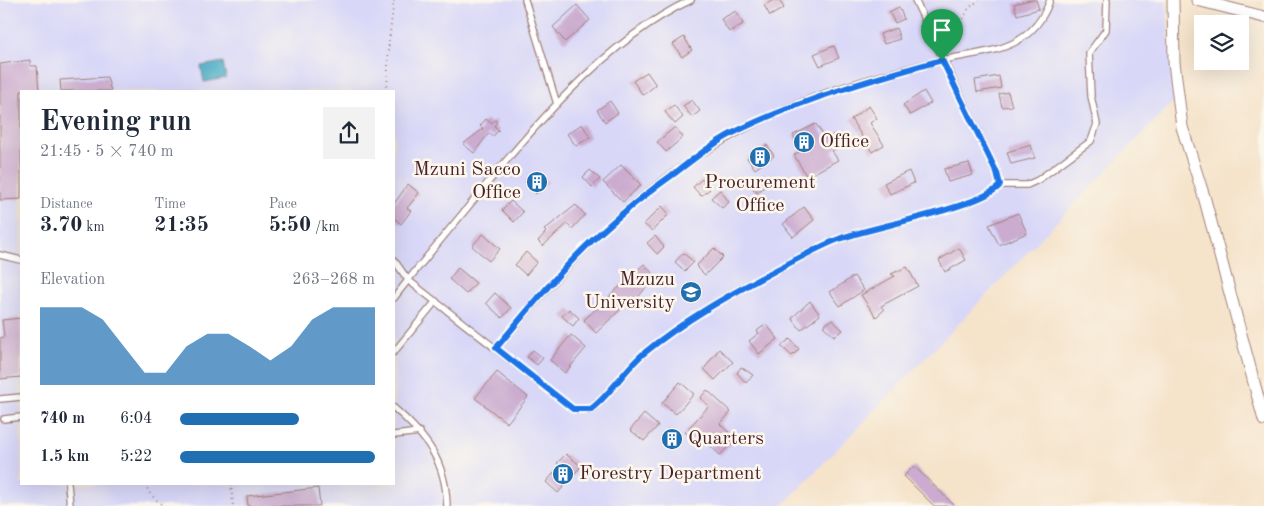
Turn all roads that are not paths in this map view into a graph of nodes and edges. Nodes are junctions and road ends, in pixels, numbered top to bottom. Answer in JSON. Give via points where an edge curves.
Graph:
{"nodes":[{"id":1,"x":525,"y":0,"type":"edge"},
{"id":2,"x":691,"y":0,"type":"edge"},
{"id":3,"x":915,"y":0,"type":"edge"},
{"id":4,"x":1050,"y":0,"type":"edge"},
{"id":5,"x":1107,"y":0,"type":"edge"},
{"id":6,"x":1172,"y":0,"type":"edge"},
{"id":7,"x":1197,"y":0,"type":"edge"},
{"id":8,"x":1264,"y":17,"type":"edge"},
{"id":9,"x":942,"y":60,"type":"junction"},
{"id":10,"x":557,"y":104,"type":"junction"},
{"id":11,"x":1000,"y":185,"type":"junction"},
{"id":12,"x":0,"y":255,"type":"edge"},
{"id":13,"x":20,"y":260,"type":"edge"},
{"id":14,"x":395,"y":261,"type":"edge"},
{"id":15,"x":408,"y":280,"type":"junction"},
{"id":16,"x":395,"y":297,"type":"edge"},
{"id":17,"x":436,"y":301,"type":"junction"},
{"id":18,"x":496,"y":348,"type":"junction"},
{"id":19,"x":395,"y":351,"type":"edge"},
{"id":20,"x":20,"y":397,"type":"edge"},
{"id":21,"x":0,"y":398,"type":"edge"},
{"id":22,"x":395,"y":409,"type":"edge"},
{"id":23,"x":20,"y":417,"type":"edge"},
{"id":24,"x":4,"y":419,"type":"dead end"},
{"id":25,"x":1264,"y":420,"type":"edge"},
{"id":26,"x":420,"y":432,"type":"junction"},
{"id":27,"x":395,"y":435,"type":"edge"},
{"id":28,"x":68,"y":485,"type":"edge"},
{"id":29,"x":70,"y":506,"type":"edge"},
{"id":30,"x":447,"y":506,"type":"edge"}],
"edges":[{"from":1,"to":10,"type":"lane"},
{"from":2,"to":10,"type":"lane","via":[[661,16],[625,42]]},
{"from":3,"to":9,"type":"lane"},
{"from":4,"to":9,"type":"lane","via":[[1038,23],[1023,38],[1002,49]]},
{"from":5,"to":11,"type":"lane","via":[[1106,30],[1089,53],[1091,96],[1097,124],[1091,140],[1038,180],[1027,185]]},
{"from":6,"to":25,"type":"street","via":[[1174,62],[1182,127]]},
{"from":7,"to":8,"type":"street"},
{"from":9,"to":11,"type":"lane"},
{"from":9,"to":18,"type":"lane","via":[[840,88],[790,107],[739,130],[701,153],[598,235]]},
{"from":10,"to":15,"type":"lane","via":[[500,167]]},
{"from":11,"to":18,"type":"lane","via":[[995,192],[985,196],[838,239],[728,295],[641,355],[591,409],[573,409]]},
{"from":12,"to":13,"type":"lane"},
{"from":14,"to":15,"type":"lane"},
{"from":15,"to":16,"type":"lane"},
{"from":15,"to":17,"type":"lane"},
{"from":17,"to":18,"type":"lane"},
{"from":17,"to":19,"type":"lane"},
{"from":20,"to":21,"type":"lane"},
{"from":22,"to":26,"type":"lane"},
{"from":23,"to":24,"type":"lane"},
{"from":26,"to":27,"type":"lane"},
{"from":26,"to":30,"type":"lane","via":[[435,453],[443,473]]},
{"from":28,"to":29,"type":"lane"}]}
